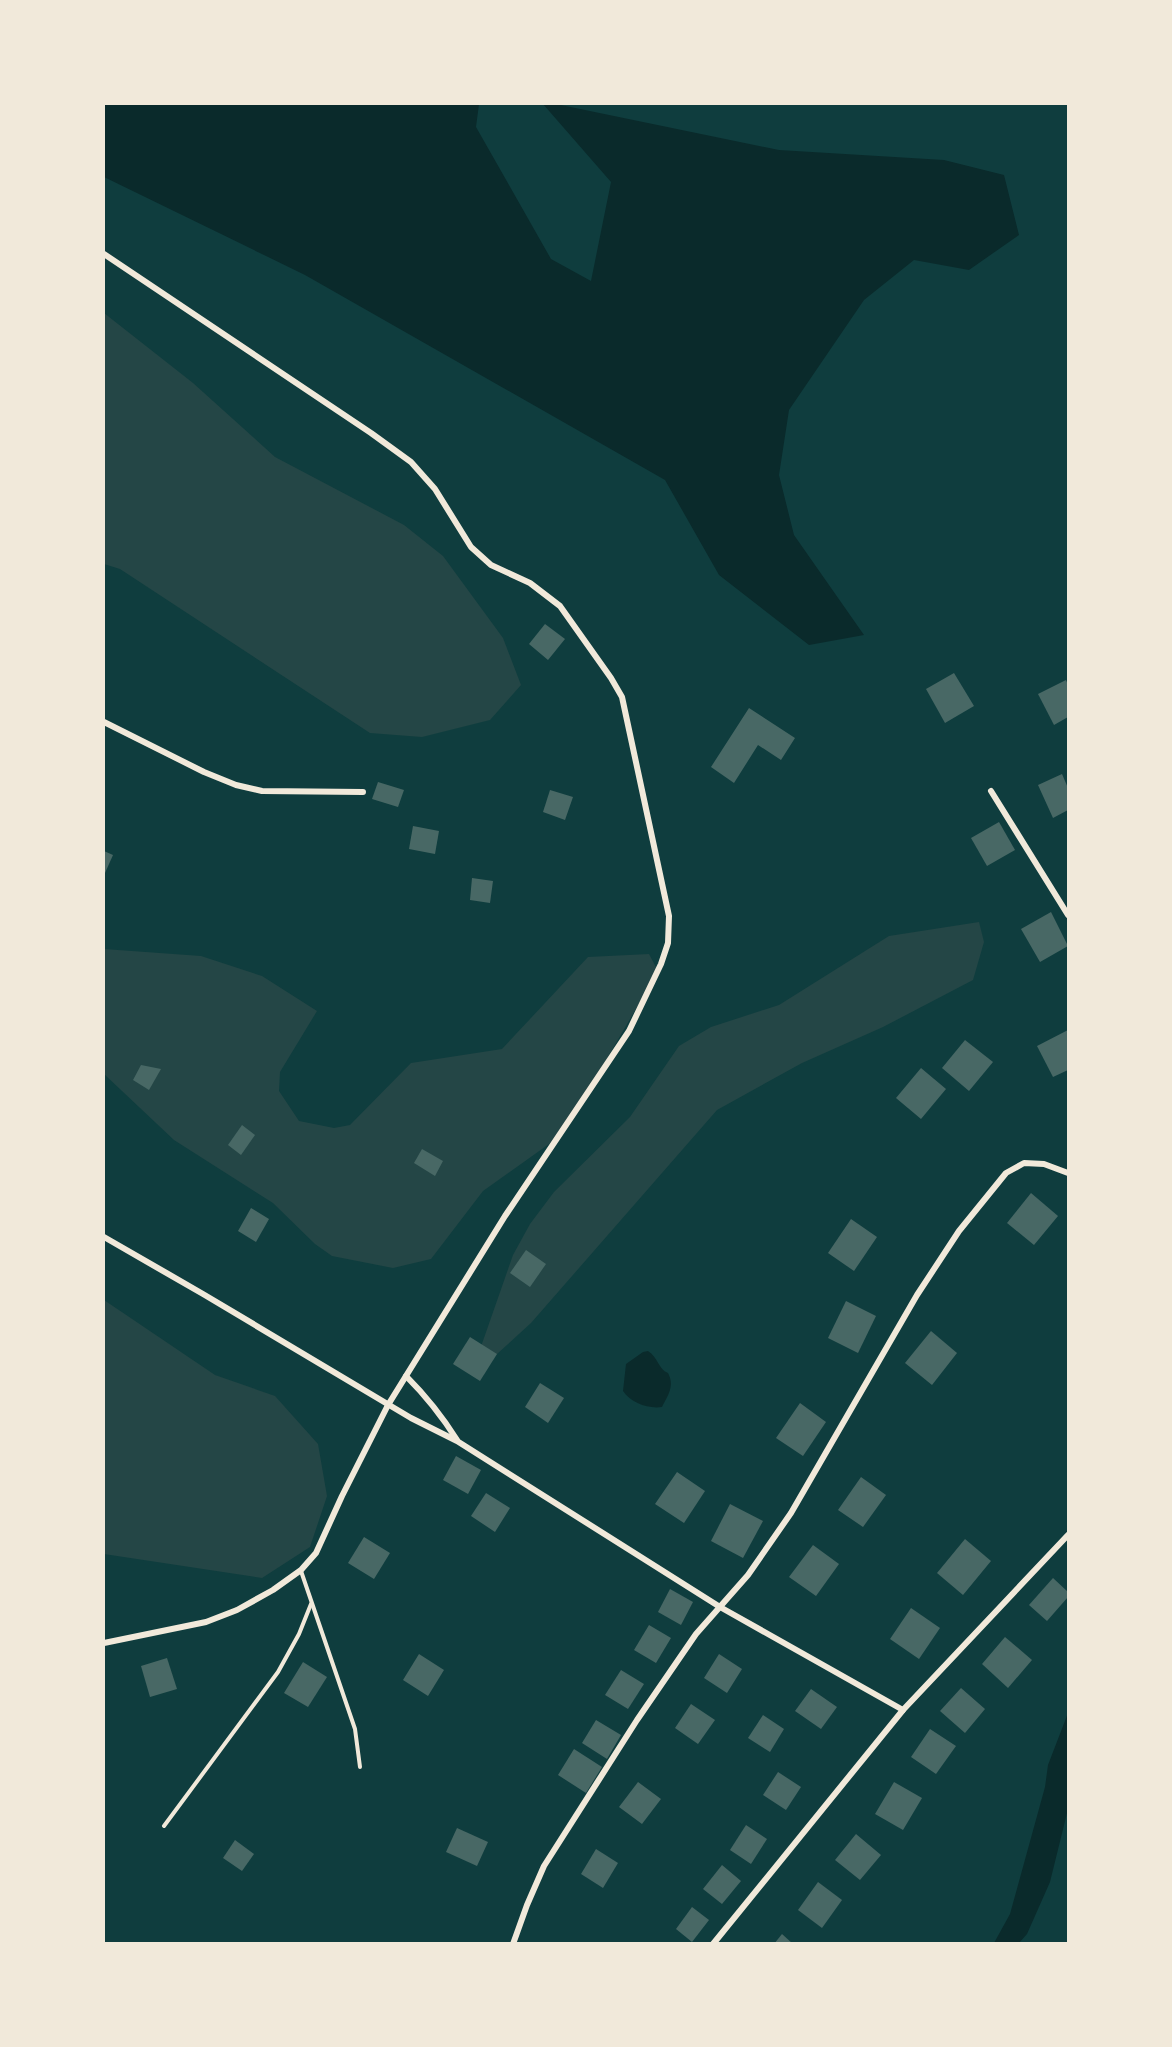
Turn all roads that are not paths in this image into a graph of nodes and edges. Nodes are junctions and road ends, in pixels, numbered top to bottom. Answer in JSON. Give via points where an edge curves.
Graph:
{"nodes":[{"id":1,"x":104,"y":254,"type":"edge"},
{"id":2,"x":104,"y":722,"type":"edge"},
{"id":3,"x":991,"y":791,"type":"dead end"},
{"id":4,"x":363,"y":792,"type":"dead end"},
{"id":5,"x":1068,"y":915,"type":"edge"},
{"id":6,"x":1068,"y":1173,"type":"edge"},
{"id":7,"x":104,"y":1237,"type":"edge"},
{"id":8,"x":406,"y":1376,"type":"junction"},
{"id":9,"x":388,"y":1404,"type":"junction"},
{"id":10,"x":457,"y":1441,"type":"junction"},
{"id":11,"x":1068,"y":1535,"type":"edge"},
{"id":12,"x":301,"y":1570,"type":"junction"},
{"id":13,"x":311,"y":1604,"type":"junction"},
{"id":14,"x":720,"y":1607,"type":"junction"},
{"id":15,"x":104,"y":1643,"type":"edge"},
{"id":16,"x":903,"y":1710,"type":"junction"},
{"id":17,"x":360,"y":1767,"type":"dead end"},
{"id":18,"x":164,"y":1826,"type":"dead end"},
{"id":19,"x":513,"y":1944,"type":"edge"},
{"id":20,"x":713,"y":1944,"type":"edge"}],
"edges":[{"from":1,"to":8,"type":"street","via":[[411,462],[435,489],[471,547],[491,565],[530,583],[560,606],[622,698],[669,916],[668,943],[629,1031],[511,1206]]},
{"from":2,"to":4,"type":"street","via":[[236,785],[262,791]]},
{"from":3,"to":5,"type":"street"},
{"from":6,"to":14,"type":"street","via":[[1044,1164],[1024,1164],[999,1181],[959,1231],[917,1295],[791,1513],[748,1575]]},
{"from":7,"to":9,"type":"street"},
{"from":8,"to":9,"type":"street"},
{"from":8,"to":10,"type":"street","via":[[442,1415]]},
{"from":9,"to":10,"type":"street"},
{"from":9,"to":12,"type":"street","via":[[316,1553]]},
{"from":10,"to":14,"type":"street"},
{"from":11,"to":16,"type":"street"},
{"from":12,"to":13,"type":"lane"},
{"from":12,"to":15,"type":"street","via":[[237,1610],[206,1622]]},
{"from":13,"to":17,"type":"lane","via":[[355,1729]]},
{"from":13,"to":18,"type":"lane","via":[[278,1672]]},
{"from":14,"to":16,"type":"street"},
{"from":14,"to":19,"type":"street","via":[[696,1634],[637,1720],[544,1866]]},
{"from":16,"to":20,"type":"street"}]}
